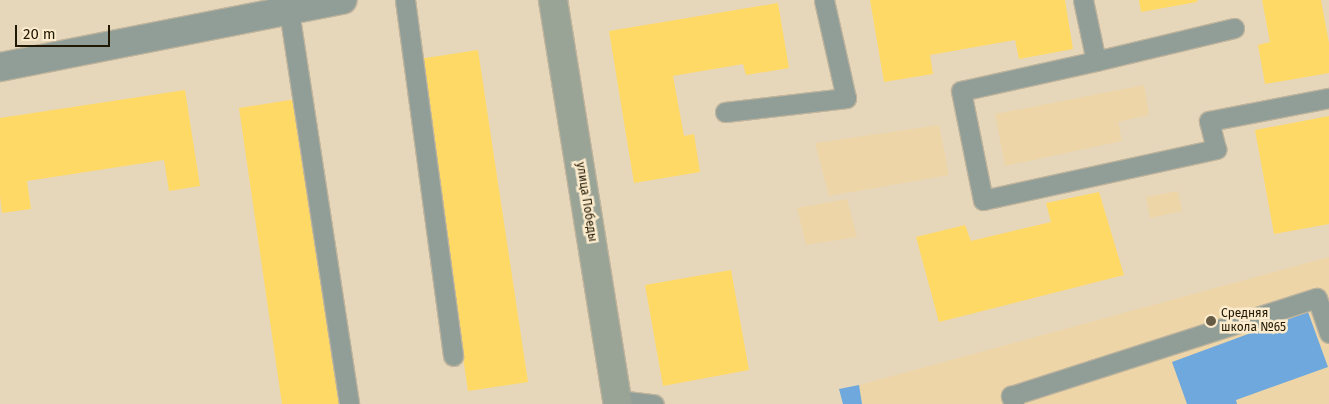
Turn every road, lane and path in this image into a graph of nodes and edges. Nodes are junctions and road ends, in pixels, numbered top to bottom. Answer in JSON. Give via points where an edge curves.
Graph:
{"nodes":[{"id":1,"x":342,"y":0,"type":"edge"},
{"id":2,"x":405,"y":0,"type":"edge"},
{"id":3,"x":553,"y":0,"type":"edge"},
{"id":4,"x":824,"y":0,"type":"edge"},
{"id":5,"x":1083,"y":0,"type":"edge"},
{"id":6,"x":278,"y":8,"type":"edge"},
{"id":7,"x":1234,"y":28,"type":"dead end"},
{"id":8,"x":1096,"y":61,"type":"junction"},
{"id":9,"x":0,"y":68,"type":"edge"},
{"id":10,"x":1329,"y":98,"type":"edge"},
{"id":11,"x":725,"y":112,"type":"dead end"},
{"id":12,"x":1329,"y":333,"type":"edge"},
{"id":13,"x":453,"y":356,"type":"dead end"},
{"id":14,"x":619,"y":402,"type":"edge"},
{"id":15,"x":349,"y":404,"type":"edge"},
{"id":16,"x":654,"y":404,"type":"edge"},
{"id":17,"x":1014,"y":404,"type":"edge"}],
"edges":[{"from":1,"to":6,"type":"street"},
{"from":2,"to":13,"type":"lane"},
{"from":3,"to":14,"type":"street","name":"улица Победы"},
{"from":4,"to":11,"type":"lane","via":[[846,98]]},
{"from":5,"to":8,"type":"lane"},
{"from":6,"to":9,"type":"street"},
{"from":6,"to":15,"type":"lane"},
{"from":7,"to":8,"type":"lane"},
{"from":8,"to":10,"type":"lane","via":[[961,91],[983,200],[1216,149],[1209,121]]},
{"from":12,"to":17,"type":"lane","via":[[1317,298],[1012,396]]},
{"from":14,"to":16,"type":"lane"}]}
